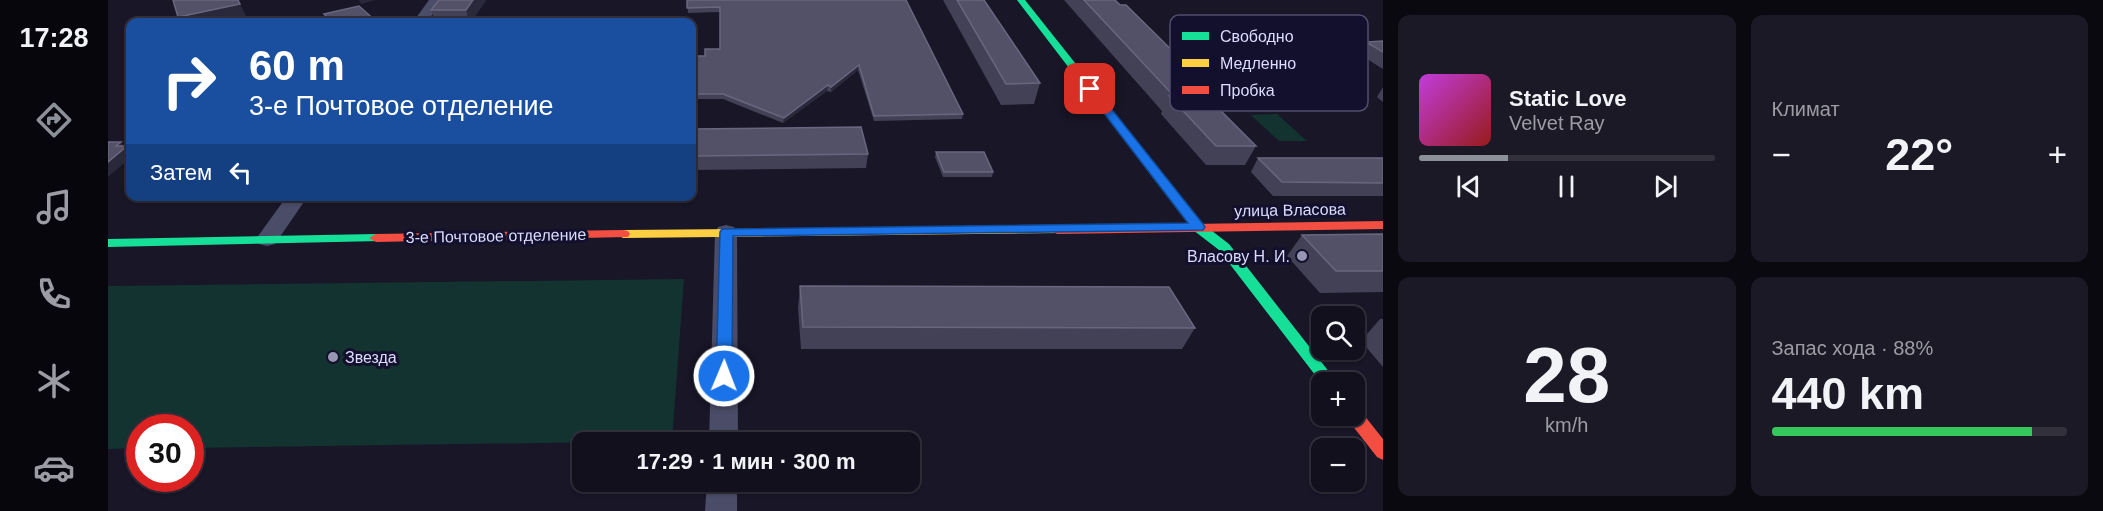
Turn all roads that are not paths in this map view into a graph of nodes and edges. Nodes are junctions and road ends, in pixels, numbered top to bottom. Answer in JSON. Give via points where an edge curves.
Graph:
{"nodes":[{"id":1,"x":436,"y":0,"type":"edge"},
{"id":2,"x":1021,"y":0,"type":"edge"},
{"id":3,"x":423,"y":18,"type":"edge"},
{"id":4,"x":294,"y":201,"type":"edge"},
{"id":5,"x":1383,"y":225,"type":"edge"},
{"id":6,"x":1198,"y":227,"type":"junction"},
{"id":7,"x":726,"y":232,"type":"junction"},
{"id":8,"x":267,"y":239,"type":"junction"},
{"id":9,"x":108,"y":243,"type":"edge"},
{"id":10,"x":1321,"y":372,"type":"edge"},
{"id":11,"x":1363,"y":426,"type":"edge"},
{"id":12,"x":723,"y":432,"type":"edge"},
{"id":13,"x":1383,"y":452,"type":"edge"},
{"id":14,"x":722,"y":492,"type":"edge"},
{"id":15,"x":721,"y":511,"type":"edge"}],
"edges":[{"from":1,"to":3,"type":"street"},
{"from":2,"to":6,"type":"street"},
{"from":4,"to":8,"type":"street"},
{"from":5,"to":6,"type":"street","name":"улица Власова"},
{"from":6,"to":7,"type":"street","name":"3-е Почтовое отделение"},
{"from":6,"to":10,"type":"street","via":[[1224,247]]},
{"from":7,"to":8,"type":"street","name":"3-е Почтовое отделение"},
{"from":7,"to":12,"type":"street"},
{"from":8,"to":9,"type":"street","name":"3-е Почтовое отделение"},
{"from":11,"to":13,"type":"street"},
{"from":14,"to":15,"type":"street"}]}
